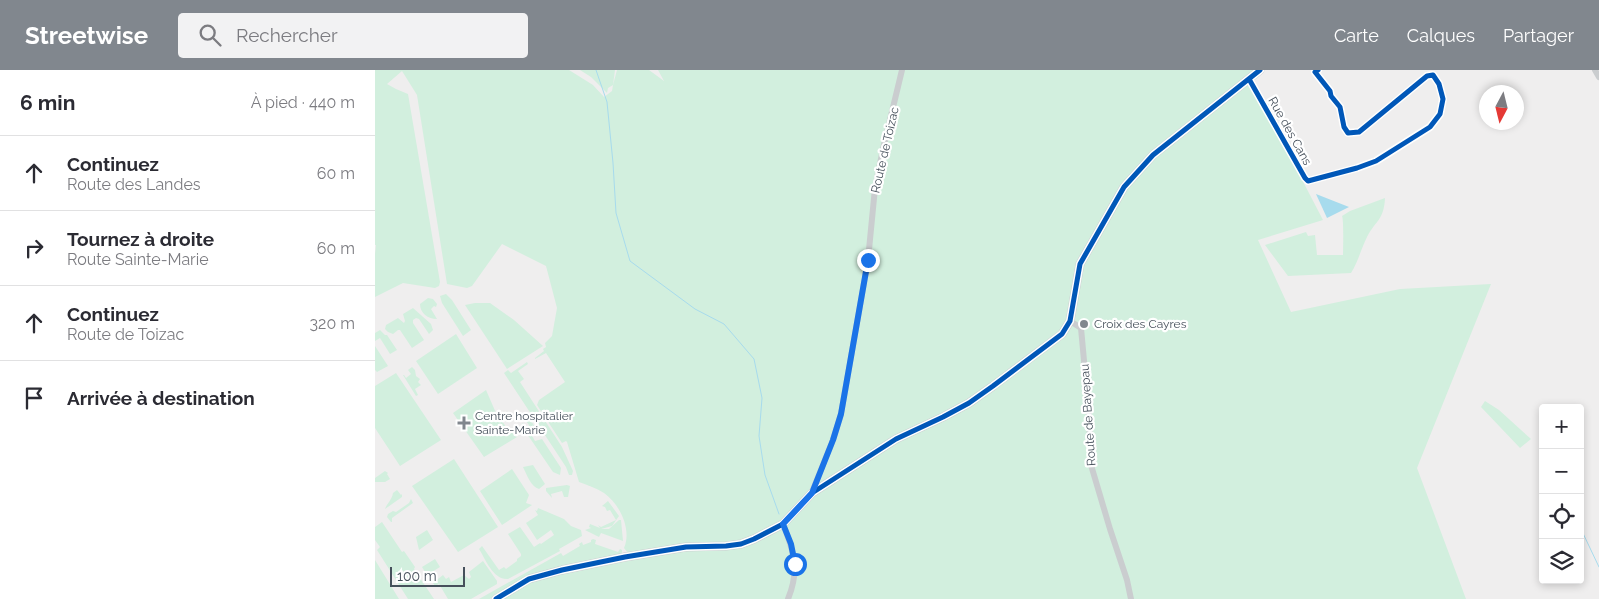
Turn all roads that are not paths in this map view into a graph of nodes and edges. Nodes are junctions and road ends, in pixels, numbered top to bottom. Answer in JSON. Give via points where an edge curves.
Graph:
{"nodes":[{"id":1,"x":903,"y":70,"type":"edge"},
{"id":2,"x":1260,"y":70,"type":"edge"},
{"id":3,"x":1318,"y":70,"type":"edge"},
{"id":4,"x":1595,"y":70,"type":"edge"},
{"id":5,"x":1599,"y":77,"type":"edge"},
{"id":6,"x":1249,"y":79,"type":"junction"},
{"id":7,"x":1070,"y":321,"type":"junction"},
{"id":8,"x":812,"y":493,"type":"junction"},
{"id":9,"x":783,"y":524,"type":"junction"},
{"id":10,"x":496,"y":599,"type":"edge"},
{"id":11,"x":788,"y":599,"type":"edge"},
{"id":12,"x":1131,"y":599,"type":"edge"}],
"edges":[{"from":1,"to":8,"type":"street","name":"Route de Toizac","via":[[875,188],[868,260],[841,414]]},
{"from":2,"to":6,"type":"street"},
{"from":3,"to":6,"type":"street","name":"Rue des Cans","via":[[1315,72],[1340,107],[1348,133],[1359,132],[1427,76],[1433,75],[1439,84],[1443,99],[1439,114],[1430,127],[1376,161],[1308,181]]},
{"from":4,"to":5,"type":"street"},
{"from":6,"to":7,"type":"street","via":[[1153,155],[1124,186],[1080,264]]},
{"from":7,"to":8,"type":"street","via":[[1062,334],[969,403],[896,439]]},
{"from":7,"to":12,"type":"street","name":"Route de Bayepau","via":[[1081,328],[1091,465]]},
{"from":8,"to":9,"type":"street"},
{"from":9,"to":10,"type":"street","via":[[741,544],[686,547],[562,570],[529,579]]},
{"from":9,"to":11,"type":"street","via":[[796,572]]}]}
